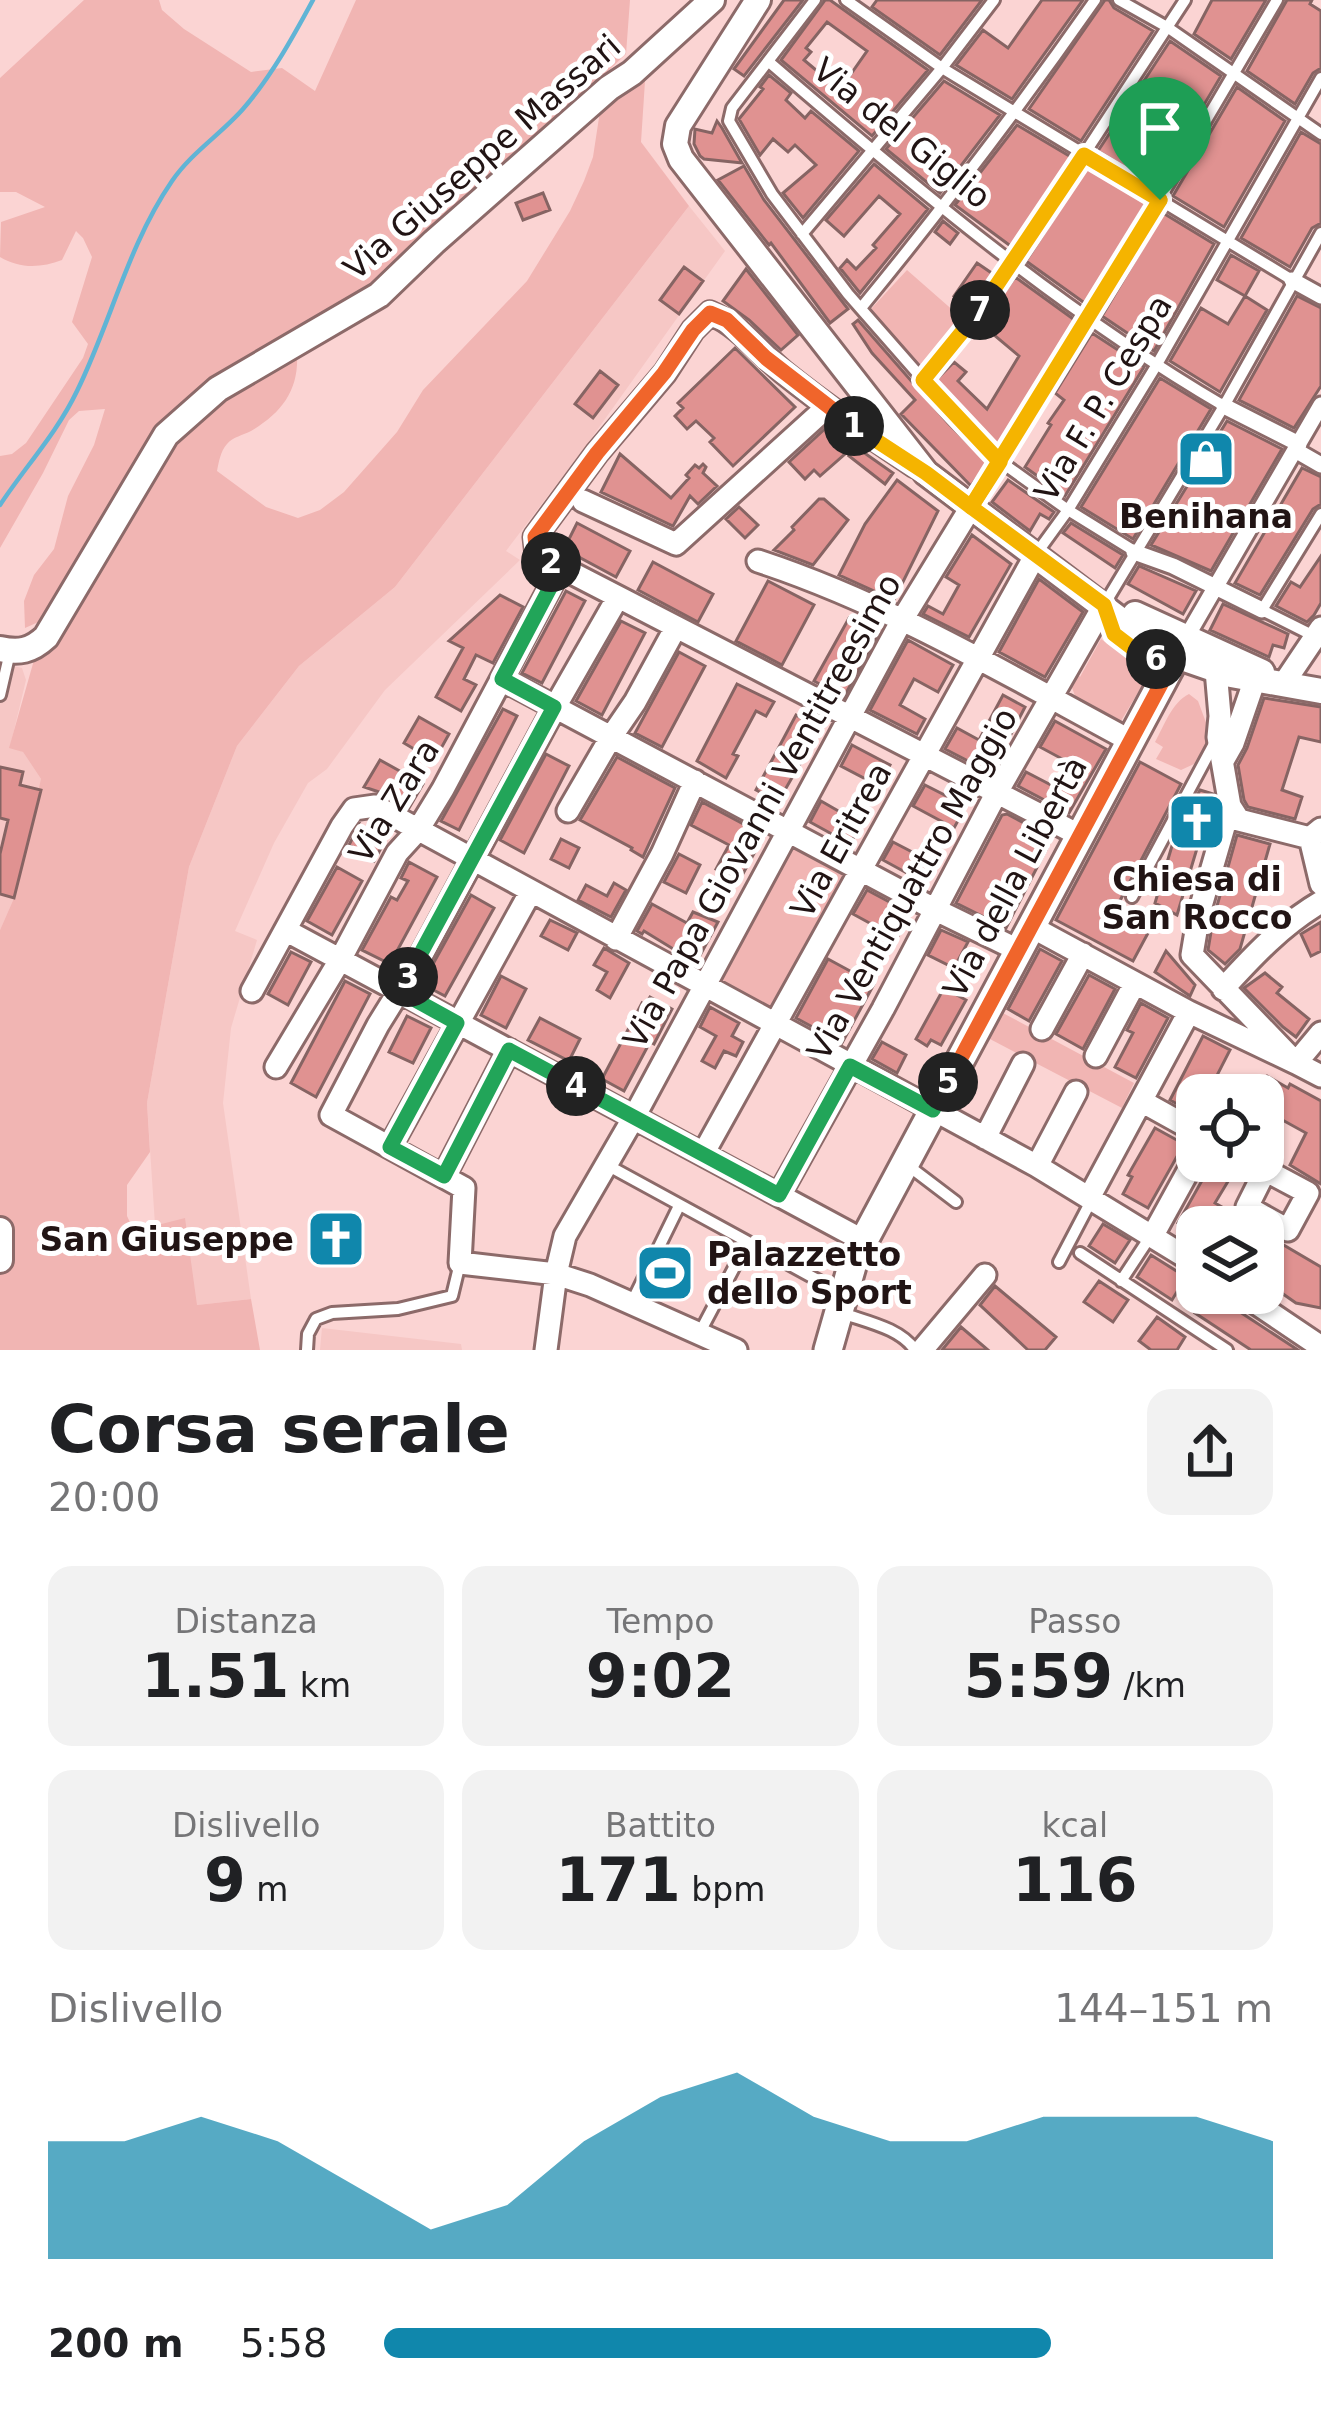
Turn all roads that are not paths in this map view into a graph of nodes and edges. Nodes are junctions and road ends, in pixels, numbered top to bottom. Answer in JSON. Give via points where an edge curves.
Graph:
{"nodes":[{"id":1,"x":712,"y":0,"type":"edge"},
{"id":2,"x":758,"y":0,"type":"edge"},
{"id":3,"x":815,"y":0,"type":"edge"},
{"id":4,"x":846,"y":0,"type":"edge"},
{"id":5,"x":994,"y":0,"type":"edge"},
{"id":6,"x":1095,"y":0,"type":"edge"},
{"id":7,"x":1119,"y":0,"type":"edge"},
{"id":8,"x":1185,"y":0,"type":"edge"},
{"id":9,"x":1277,"y":0,"type":"edge"},
{"id":10,"x":1167,"y":27,"type":"junction"},
{"id":11,"x":769,"y":62,"type":"junction"},
{"id":12,"x":942,"y":68,"type":"junction"},
{"id":13,"x":1235,"y":73,"type":"junction"},
{"id":14,"x":1321,"y":78,"type":"edge"},
{"id":15,"x":1015,"y":113,"type":"junction"},
{"id":16,"x":1298,"y":118,"type":"junction"},
{"id":17,"x":1321,"y":134,"type":"edge"},
{"id":18,"x":873,"y":152,"type":"junction"},
{"id":19,"x":1084,"y":155,"type":"junction"},
{"id":20,"x":1160,"y":200,"type":"junction"},
{"id":21,"x":944,"y":207,"type":"junction"},
{"id":22,"x":1321,"y":233,"type":"edge"},
{"id":23,"x":802,"y":234,"type":"junction"},
{"id":24,"x":1227,"y":240,"type":"junction"},
{"id":25,"x":1013,"y":262,"type":"junction"},
{"id":26,"x":1292,"y":280,"type":"junction"},
{"id":27,"x":1321,"y":296,"type":"edge"},
{"id":28,"x":861,"y":308,"type":"junction"},
{"id":29,"x":1089,"y":320,"type":"junction"},
{"id":30,"x":1156,"y":366,"type":"junction"},
{"id":31,"x":923,"y":380,"type":"junction"},
{"id":32,"x":1321,"y":405,"type":"edge"},
{"id":33,"x":1224,"y":406,"type":"junction"},
{"id":34,"x":827,"y":407,"type":"junction"},
{"id":35,"x":1297,"y":447,"type":"junction"},
{"id":36,"x":1000,"y":462,"type":"junction"},
{"id":37,"x":1321,"y":466,"type":"edge"},
{"id":38,"x":926,"y":473,"type":"junction"},
{"id":39,"x":584,"y":501,"type":"dead end"},
{"id":40,"x":971,"y":507,"type":"junction"},
{"id":41,"x":1068,"y":510,"type":"junction"},
{"id":42,"x":1321,"y":514,"type":"edge"},
{"id":43,"x":1132,"y":550,"type":"junction"},
{"id":44,"x":1035,"y":556,"type":"junction"},
{"id":45,"x":758,"y":562,"type":"dead end"},
{"id":46,"x":561,"y":567,"type":"junction"},
{"id":47,"x":1216,"y":586,"type":"junction"},
{"id":48,"x":618,"y":597,"type":"junction"},
{"id":49,"x":1104,"y":605,"type":"junction"},
{"id":50,"x":1262,"y":610,"type":"junction"},
{"id":51,"x":902,"y":620,"type":"junction"},
{"id":52,"x":676,"y":627,"type":"junction"},
{"id":53,"x":1318,"y":632,"type":"edge"},
{"id":54,"x":1181,"y":647,"type":"junction"},
{"id":55,"x":5,"y":650,"type":"edge"},
{"id":56,"x":976,"y":658,"type":"junction"},
{"id":57,"x":1216,"y":670,"type":"junction"},
{"id":58,"x":502,"y":679,"type":"junction"},
{"id":59,"x":1255,"y":679,"type":"junction"},
{"id":60,"x":2,"y":681,"type":"edge"},
{"id":61,"x":1284,"y":683,"type":"junction"},
{"id":62,"x":1321,"y":691,"type":"edge"},
{"id":63,"x":0,"y":695,"type":"edge"},
{"id":64,"x":1052,"y":697,"type":"junction"},
{"id":65,"x":554,"y":707,"type":"junction"},
{"id":66,"x":849,"y":717,"type":"junction"},
{"id":67,"x":611,"y":736,"type":"junction"},
{"id":68,"x":1130,"y":740,"type":"junction"},
{"id":69,"x":1221,"y":748,"type":"junction"},
{"id":70,"x":924,"y":756,"type":"junction"},
{"id":71,"x":695,"y":781,"type":"junction"},
{"id":72,"x":996,"y":794,"type":"junction"},
{"id":73,"x":1230,"y":806,"type":"junction"},
{"id":74,"x":568,"y":811,"type":"dead end"},
{"id":75,"x":787,"y":829,"type":"junction"},
{"id":76,"x":418,"y":830,"type":"junction"},
{"id":77,"x":1315,"y":833,"type":"edge"},
{"id":78,"x":1079,"y":835,"type":"junction"},
{"id":79,"x":471,"y":859,"type":"junction"},
{"id":80,"x":860,"y":869,"type":"junction"},
{"id":81,"x":1321,"y":884,"type":"edge"},
{"id":82,"x":531,"y":891,"type":"junction"},
{"id":83,"x":1132,"y":897,"type":"dead end"},
{"id":84,"x":1321,"y":902,"type":"edge"},
{"id":85,"x":934,"y":909,"type":"junction"},
{"id":86,"x":287,"y":931,"type":"junction"},
{"id":87,"x":1024,"y":938,"type":"junction"},
{"id":88,"x":616,"y":939,"type":"junction"},
{"id":89,"x":1083,"y":954,"type":"junction"},
{"id":90,"x":340,"y":960,"type":"junction"},
{"id":91,"x":1135,"y":982,"type":"junction"},
{"id":92,"x":705,"y":986,"type":"junction"},
{"id":93,"x":1223,"y":989,"type":"junction"},
{"id":94,"x":399,"y":991,"type":"junction"},
{"id":95,"x":253,"y":992,"type":"dead end"},
{"id":96,"x":1189,"y":1012,"type":"junction"},
{"id":97,"x":457,"y":1023,"type":"junction"},
{"id":98,"x":775,"y":1025,"type":"junction"},
{"id":99,"x":1042,"y":1029,"type":"dead end"},
{"id":100,"x":1321,"y":1033,"type":"edge"},
{"id":101,"x":509,"y":1050,"type":"junction"},
{"id":102,"x":1096,"y":1056,"type":"dead end"},
{"id":103,"x":1296,"y":1063,"type":"junction"},
{"id":104,"x":1023,"y":1064,"type":"dead end"},
{"id":105,"x":850,"y":1066,"type":"junction"},
{"id":106,"x":276,"y":1067,"type":"dead end"},
{"id":107,"x":1320,"y":1074,"type":"edge"},
{"id":108,"x":1076,"y":1092,"type":"dead end"},
{"id":109,"x":1143,"y":1102,"type":"junction"},
{"id":110,"x":933,"y":1110,"type":"junction"},
{"id":111,"x":634,"y":1117,"type":"junction"},
{"id":112,"x":1176,"y":1120,"type":"edge"},
{"id":113,"x":985,"y":1138,"type":"junction"},
{"id":114,"x":390,"y":1147,"type":"junction"},
{"id":115,"x":703,"y":1154,"type":"junction"},
{"id":116,"x":905,"y":1163,"type":"junction"},
{"id":117,"x":607,"y":1165,"type":"junction"},
{"id":118,"x":1037,"y":1166,"type":"junction"},
{"id":119,"x":444,"y":1176,"type":"junction"},
{"id":120,"x":1182,"y":1182,"type":"edge"},
{"id":121,"x":779,"y":1195,"type":"junction"},
{"id":122,"x":1091,"y":1197,"type":"junction"},
{"id":123,"x":956,"y":1202,"type":"dead end"},
{"id":124,"x":679,"y":1206,"type":"junction"},
{"id":125,"x":0,"y":1230,"type":"edge"},
{"id":126,"x":1149,"y":1239,"type":"junction"},
{"id":127,"x":864,"y":1241,"type":"junction"},
{"id":128,"x":747,"y":1243,"type":"junction"},
{"id":129,"x":1080,"y":1253,"type":"dead end"},
{"id":130,"x":1176,"y":1253,"type":"edge"},
{"id":131,"x":0,"y":1260,"type":"edge"},
{"id":132,"x":1059,"y":1262,"type":"dead end"},
{"id":133,"x":460,"y":1263,"type":"junction"},
{"id":134,"x":556,"y":1274,"type":"junction"},
{"id":135,"x":985,"y":1275,"type":"dead end"},
{"id":136,"x":1121,"y":1281,"type":"junction"},
{"id":137,"x":825,"y":1284,"type":"dead end"},
{"id":138,"x":631,"y":1304,"type":"junction"},
{"id":139,"x":839,"y":1312,"type":"junction"},
{"id":140,"x":1272,"y":1314,"type":"edge"},
{"id":141,"x":699,"y":1334,"type":"junction"},
{"id":142,"x":1321,"y":1347,"type":"edge"},
{"id":143,"x":307,"y":1350,"type":"edge"},
{"id":144,"x":546,"y":1350,"type":"edge"},
{"id":145,"x":736,"y":1350,"type":"edge"},
{"id":146,"x":828,"y":1350,"type":"edge"},
{"id":147,"x":918,"y":1350,"type":"edge"},
{"id":148,"x":1227,"y":1350,"type":"edge"}],
"edges":[{"from":1,"to":55,"type":"street","name":"Via Giuseppe Massari","via":[[379,295],[192,410],[166,435],[46,637],[26,650]]},
{"from":2,"to":38,"type":"street","via":[[678,126],[675,145]]},
{"from":3,"to":11,"type":"lane"},
{"from":4,"to":12,"type":"lane"},
{"from":5,"to":12,"type":"lane"},
{"from":6,"to":15,"type":"lane"},
{"from":7,"to":10,"type":"lane"},
{"from":8,"to":10,"type":"lane"},
{"from":9,"to":13,"type":"lane"},
{"from":10,"to":13,"type":"lane"},
{"from":10,"to":19,"type":"lane"},
{"from":11,"to":18,"type":"lane","name":"Via del Giglio"},
{"from":11,"to":23,"type":"lane","via":[[729,121]]},
{"from":12,"to":15,"type":"lane"},
{"from":12,"to":18,"type":"lane"},
{"from":13,"to":16,"type":"lane"},
{"from":13,"to":20,"type":"lane"},
{"from":14,"to":16,"type":"lane","name":"Via F. P. Cespa"},
{"from":15,"to":19,"type":"lane"},
{"from":15,"to":21,"type":"lane"},
{"from":16,"to":17,"type":"lane"},
{"from":16,"to":24,"type":"lane","name":"Via F. P. Cespa"},
{"from":18,"to":21,"type":"lane","name":"Via del Giglio"},
{"from":18,"to":23,"type":"lane"},
{"from":19,"to":20,"type":"lane"},
{"from":19,"to":25,"type":"lane"},
{"from":20,"to":24,"type":"lane"},
{"from":20,"to":29,"type":"lane"},
{"from":21,"to":25,"type":"lane","name":"Via del Giglio"},
{"from":21,"to":28,"type":"lane"},
{"from":22,"to":26,"type":"lane"},
{"from":23,"to":28,"type":"lane"},
{"from":24,"to":26,"type":"lane"},
{"from":24,"to":30,"type":"lane","name":"Via F. P. Cespa"},
{"from":25,"to":29,"type":"lane","name":"Via del Giglio"},
{"from":25,"to":31,"type":"lane"},
{"from":26,"to":27,"type":"street"},
{"from":26,"to":33,"type":"lane"},
{"from":28,"to":31,"type":"lane"},
{"from":29,"to":30,"type":"lane","name":"Via del Giglio"},
{"from":29,"to":36,"type":"lane"},
{"from":30,"to":33,"type":"lane","name":"Via del Giglio"},
{"from":30,"to":41,"type":"lane","name":"Via F. P. Cespa"},
{"from":31,"to":36,"type":"lane"},
{"from":32,"to":35,"type":"street"},
{"from":33,"to":35,"type":"street","name":"Via del Giglio"},
{"from":33,"to":43,"type":"lane"},
{"from":34,"to":38,"type":"street"},
{"from":34,"to":39,"type":"street","via":[[676,544]]},
{"from":34,"to":46,"type":"street","via":[[710,313],[535,537],[537,555]]},
{"from":35,"to":37,"type":"street","name":"Via del Giglio"},
{"from":35,"to":47,"type":"street"},
{"from":36,"to":40,"type":"lane"},
{"from":36,"to":41,"type":"lane"},
{"from":38,"to":40,"type":"street"},
{"from":40,"to":44,"type":"street"},
{"from":40,"to":51,"type":"street","name":"Via Papa Giovanni Ventitreesimo"},
{"from":41,"to":43,"type":"lane"},
{"from":41,"to":44,"type":"lane","name":"Via F. P. Cespa"},
{"from":42,"to":50,"type":"lane"},
{"from":43,"to":47,"type":"street"},
{"from":43,"to":49,"type":"lane"},
{"from":44,"to":49,"type":"street"},
{"from":44,"to":56,"type":"street","name":"Via Eritrea"},
{"from":45,"to":51,"type":"street"},
{"from":46,"to":48,"type":"street"},
{"from":46,"to":58,"type":"street","name":"Via Zara"},
{"from":47,"to":50,"type":"street"},
{"from":47,"to":54,"type":"street"},
{"from":48,"to":52,"type":"street"},
{"from":48,"to":65,"type":"street"},
{"from":49,"to":54,"type":"street"},
{"from":49,"to":64,"type":"street","name":"Via Ventiquattro Maggio"},
{"from":50,"to":53,"type":"lane"},
{"from":51,"to":56,"type":"street"},
{"from":51,"to":66,"type":"street","name":"Via Papa Giovanni Ventitreesimo"},
{"from":52,"to":66,"type":"street"},
{"from":52,"to":67,"type":"street"},
{"from":53,"to":61,"type":"street"},
{"from":54,"to":57,"type":"street"},
{"from":54,"to":61,"type":"street"},
{"from":54,"to":68,"type":"main road","name":"Via della Libertà"},
{"from":55,"to":60,"type":"lane"},
{"from":56,"to":64,"type":"street"},
{"from":56,"to":70,"type":"street","name":"Via Eritrea"},
{"from":57,"to":59,"type":"street"},
{"from":57,"to":69,"type":"street"},
{"from":58,"to":65,"type":"street"},
{"from":58,"to":76,"type":"street","name":"Via Zara"},
{"from":59,"to":61,"type":"street"},
{"from":59,"to":69,"type":"street","via":[[1233,743]]},
{"from":60,"to":63,"type":"lane"},
{"from":61,"to":62,"type":"street"},
{"from":64,"to":68,"type":"street"},
{"from":64,"to":72,"type":"street","name":"Via Ventiquattro Maggio"},
{"from":65,"to":67,"type":"street"},
{"from":65,"to":79,"type":"street"},
{"from":66,"to":70,"type":"street"},
{"from":66,"to":75,"type":"street","name":"Via Papa Giovanni Ventitreesimo"},
{"from":67,"to":71,"type":"street"},
{"from":67,"to":74,"type":"street"},
{"from":68,"to":78,"type":"main road","name":"Via della Libertà"},
{"from":69,"to":73,"type":"street"},
{"from":69,"to":83,"type":"lane"},
{"from":70,"to":72,"type":"street"},
{"from":70,"to":80,"type":"street","name":"Via Eritrea"},
{"from":71,"to":75,"type":"street"},
{"from":71,"to":88,"type":"street"},
{"from":72,"to":78,"type":"street"},
{"from":72,"to":85,"type":"street","name":"Via Ventiquattro Maggio"},
{"from":73,"to":77,"type":"street","via":[[1238,820]]},
{"from":73,"to":93,"type":"street","via":[[1192,955]]},
{"from":75,"to":80,"type":"street"},
{"from":75,"to":92,"type":"street","name":"Via Papa Giovanni Ventitreesimo"},
{"from":76,"to":79,"type":"street"},
{"from":76,"to":86,"type":"street","via":[[374,806],[355,809]]},
{"from":76,"to":90,"type":"street","name":"Via Zara","via":[[397,853]]},
{"from":77,"to":81,"type":"street"},
{"from":78,"to":87,"type":"main road","name":"Via della Libertà"},
{"from":79,"to":82,"type":"street"},
{"from":79,"to":94,"type":"street"},
{"from":80,"to":85,"type":"street"},
{"from":80,"to":98,"type":"street","name":"Via Eritrea"},
{"from":82,"to":88,"type":"street"},
{"from":82,"to":97,"type":"street"},
{"from":84,"to":93,"type":"street"},
{"from":85,"to":87,"type":"street"},
{"from":85,"to":105,"type":"street","name":"Via Ventiquattro Maggio"},
{"from":86,"to":90,"type":"street"},
{"from":86,"to":95,"type":"street"},
{"from":87,"to":89,"type":"street"},
{"from":87,"to":110,"type":"main road","name":"Via della Libertà"},
{"from":88,"to":92,"type":"street"},
{"from":89,"to":91,"type":"street"},
{"from":89,"to":99,"type":"street"},
{"from":90,"to":94,"type":"street"},
{"from":90,"to":106,"type":"street","name":"Via Zara"},
{"from":91,"to":96,"type":"street"},
{"from":91,"to":102,"type":"street"},
{"from":92,"to":98,"type":"street"},
{"from":92,"to":111,"type":"street","name":"Via Papa Giovanni Ventitreesimo"},
{"from":93,"to":103,"type":"street"},
{"from":94,"to":97,"type":"street"},
{"from":94,"to":114,"type":"street","via":[[331,1115]]},
{"from":96,"to":103,"type":"street"},
{"from":96,"to":109,"type":"street"},
{"from":97,"to":101,"type":"street"},
{"from":97,"to":114,"type":"street"},
{"from":98,"to":105,"type":"street"},
{"from":98,"to":115,"type":"street","name":"Via Eritrea"},
{"from":100,"to":103,"type":"street"},
{"from":101,"to":111,"type":"street"},
{"from":101,"to":119,"type":"street"},
{"from":103,"to":107,"type":"street"},
{"from":104,"to":113,"type":"street"},
{"from":105,"to":110,"type":"street"},
{"from":105,"to":121,"type":"street","name":"Via Ventiquattro Maggio"},
{"from":108,"to":118,"type":"street"},
{"from":109,"to":112,"type":"street"},
{"from":109,"to":122,"type":"street"},
{"from":110,"to":113,"type":"street"},
{"from":110,"to":116,"type":"main road","name":"Via della Libertà"},
{"from":111,"to":115,"type":"street"},
{"from":111,"to":117,"type":"street","name":"Via Papa Giovanni Ventitreesimo"},
{"from":113,"to":118,"type":"street"},
{"from":114,"to":119,"type":"street"},
{"from":115,"to":121,"type":"street"},
{"from":116,"to":123,"type":"lane"},
{"from":116,"to":127,"type":"main road","name":"Via della Libertà"},
{"from":117,"to":124,"type":"lane"},
{"from":117,"to":134,"type":"street","name":"Via Papa Giovanni Ventitreesimo","via":[[565,1236]]},
{"from":118,"to":122,"type":"street"},
{"from":119,"to":133,"type":"street","via":[[464,1188]]},
{"from":120,"to":126,"type":"street"},
{"from":121,"to":127,"type":"street"},
{"from":122,"to":126,"type":"street"},
{"from":122,"to":132,"type":"lane"},
{"from":124,"to":128,"type":"lane"},
{"from":124,"to":138,"type":"lane"},
{"from":125,"to":131,"type":"street"},
{"from":126,"to":130,"type":"street"},
{"from":126,"to":136,"type":"lane"},
{"from":127,"to":139,"type":"main road","name":"Via della Libertà"},
{"from":128,"to":137,"type":"lane"},
{"from":128,"to":141,"type":"lane"},
{"from":129,"to":136,"type":"lane"},
{"from":133,"to":134,"type":"street"},
{"from":133,"to":143,"type":"lane","via":[[452,1295],[398,1310],[332,1312],[316,1319]]},
{"from":134,"to":138,"type":"street"},
{"from":134,"to":144,"type":"street","name":"Via Papa Giovanni Ventitreesimo"},
{"from":135,"to":147,"type":"street"},
{"from":136,"to":148,"type":"lane"},
{"from":138,"to":141,"type":"street"},
{"from":139,"to":146,"type":"main road","name":"Via della Libertà"},
{"from":139,"to":147,"type":"lane","via":[[902,1335]]},
{"from":140,"to":142,"type":"street"},
{"from":141,"to":145,"type":"street"}]}
